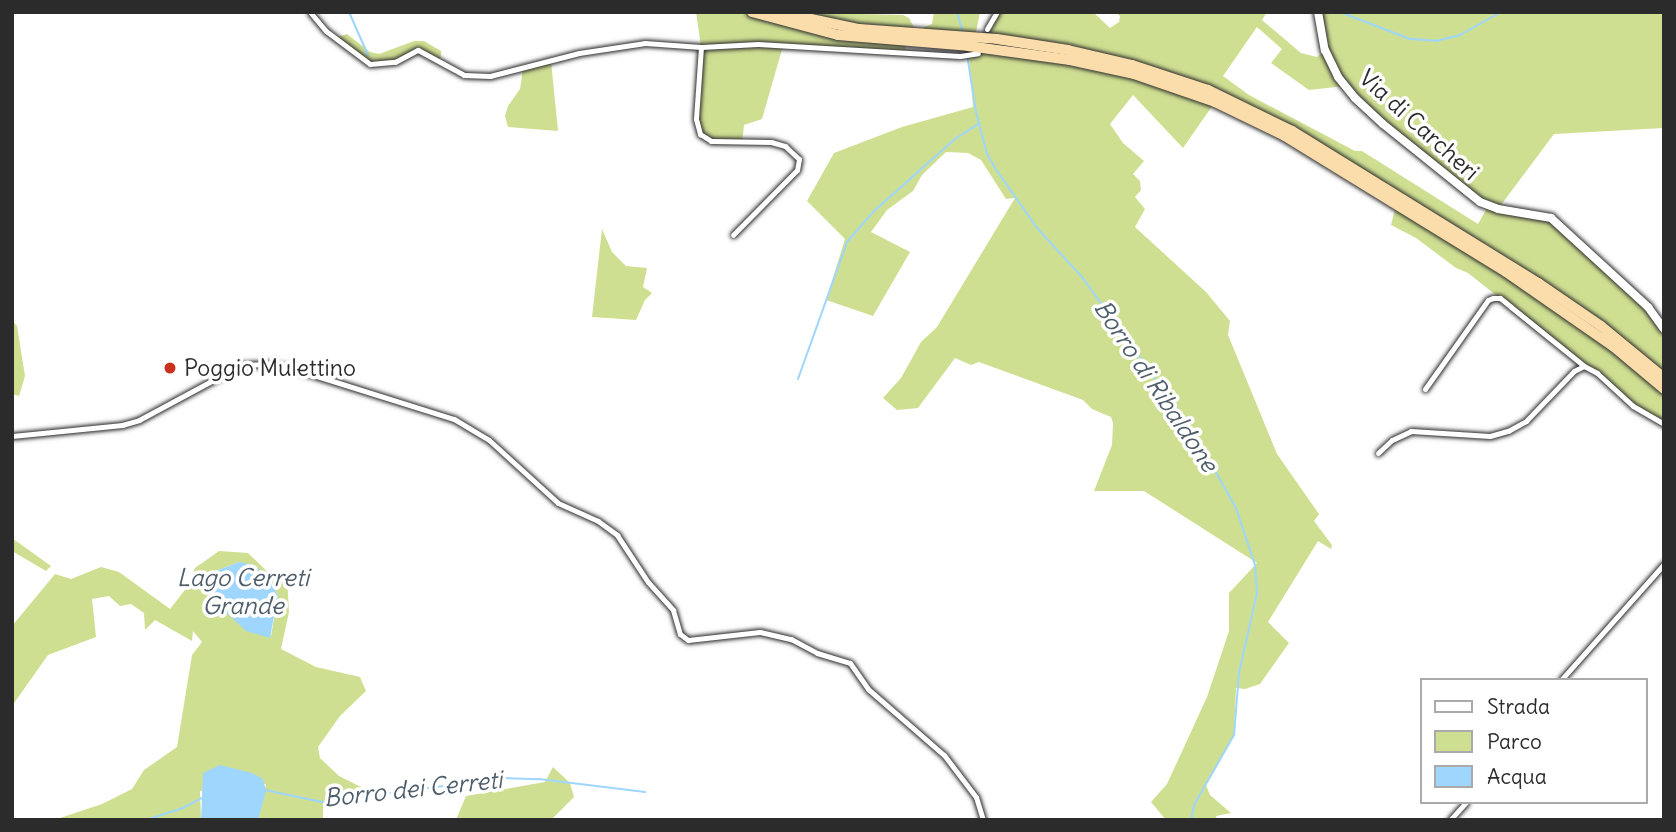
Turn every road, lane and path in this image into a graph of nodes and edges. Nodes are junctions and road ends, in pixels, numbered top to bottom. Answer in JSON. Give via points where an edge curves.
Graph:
{"nodes":[{"id":1,"x":310,"y":12,"type":"edge"},
{"id":2,"x":752,"y":12,"type":"edge"},
{"id":3,"x":778,"y":12,"type":"edge"},
{"id":4,"x":997,"y":12,"type":"edge"},
{"id":5,"x":1318,"y":12,"type":"edge"},
{"id":6,"x":987,"y":29,"type":"dead end"},
{"id":7,"x":701,"y":47,"type":"junction"},
{"id":8,"x":978,"y":53,"type":"dead end"},
{"id":9,"x":733,"y":235,"type":"dead end"},
{"id":10,"x":1664,"y":329,"type":"edge"},
{"id":11,"x":1584,"y":366,"type":"junction"},
{"id":12,"x":1664,"y":378,"type":"edge"},
{"id":13,"x":1425,"y":389,"type":"dead end"},
{"id":14,"x":1664,"y":389,"type":"edge"},
{"id":15,"x":1664,"y":424,"type":"edge"},
{"id":16,"x":12,"y":436,"type":"edge"},
{"id":17,"x":1378,"y":453,"type":"dead end"},
{"id":18,"x":1664,"y":564,"type":"edge"},
{"id":19,"x":1563,"y":678,"type":"edge"},
{"id":20,"x":1464,"y":804,"type":"edge"},
{"id":21,"x":983,"y":820,"type":"edge"},
{"id":22,"x":1450,"y":820,"type":"edge"}],
"edges":[{"from":1,"to":7,"type":"street","via":[[326,31],[370,64],[395,62],[418,50],[464,75],[501,74],[620,45]]},
{"from":2,"to":14,"type":"highway","via":[[838,35],[955,44],[1070,60],[1134,74],[1215,102],[1285,136],[1506,272],[1604,340]]},
{"from":3,"to":12,"type":"highway","via":[[841,26],[1068,50],[1208,90],[1292,131],[1538,283],[1601,326]]},
{"from":4,"to":6,"type":"street"},
{"from":5,"to":10,"type":"street","name":"Via di Carcheri","via":[[1325,50],[1338,77],[1383,124],[1480,202],[1551,218],[1648,307]]},
{"from":7,"to":8,"type":"street","via":[[758,44]]},
{"from":7,"to":9,"type":"street","via":[[696,119],[701,134],[711,141],[778,144],[799,159],[797,170]]},
{"from":11,"to":13,"type":"street","via":[[1500,298],[1493,298]]},
{"from":11,"to":15,"type":"street","via":[[1633,406]]},
{"from":11,"to":17,"type":"street","via":[[1526,421],[1508,430],[1490,436],[1411,431]]},
{"from":16,"to":21,"type":"street","via":[[131,422],[241,365],[288,367],[454,419],[488,440],[558,503],[617,535],[673,610],[680,634],[688,640],[760,632],[850,663],[868,689],[944,755],[976,797]]},
{"from":18,"to":19,"type":"street"},
{"from":20,"to":22,"type":"street"}]}
